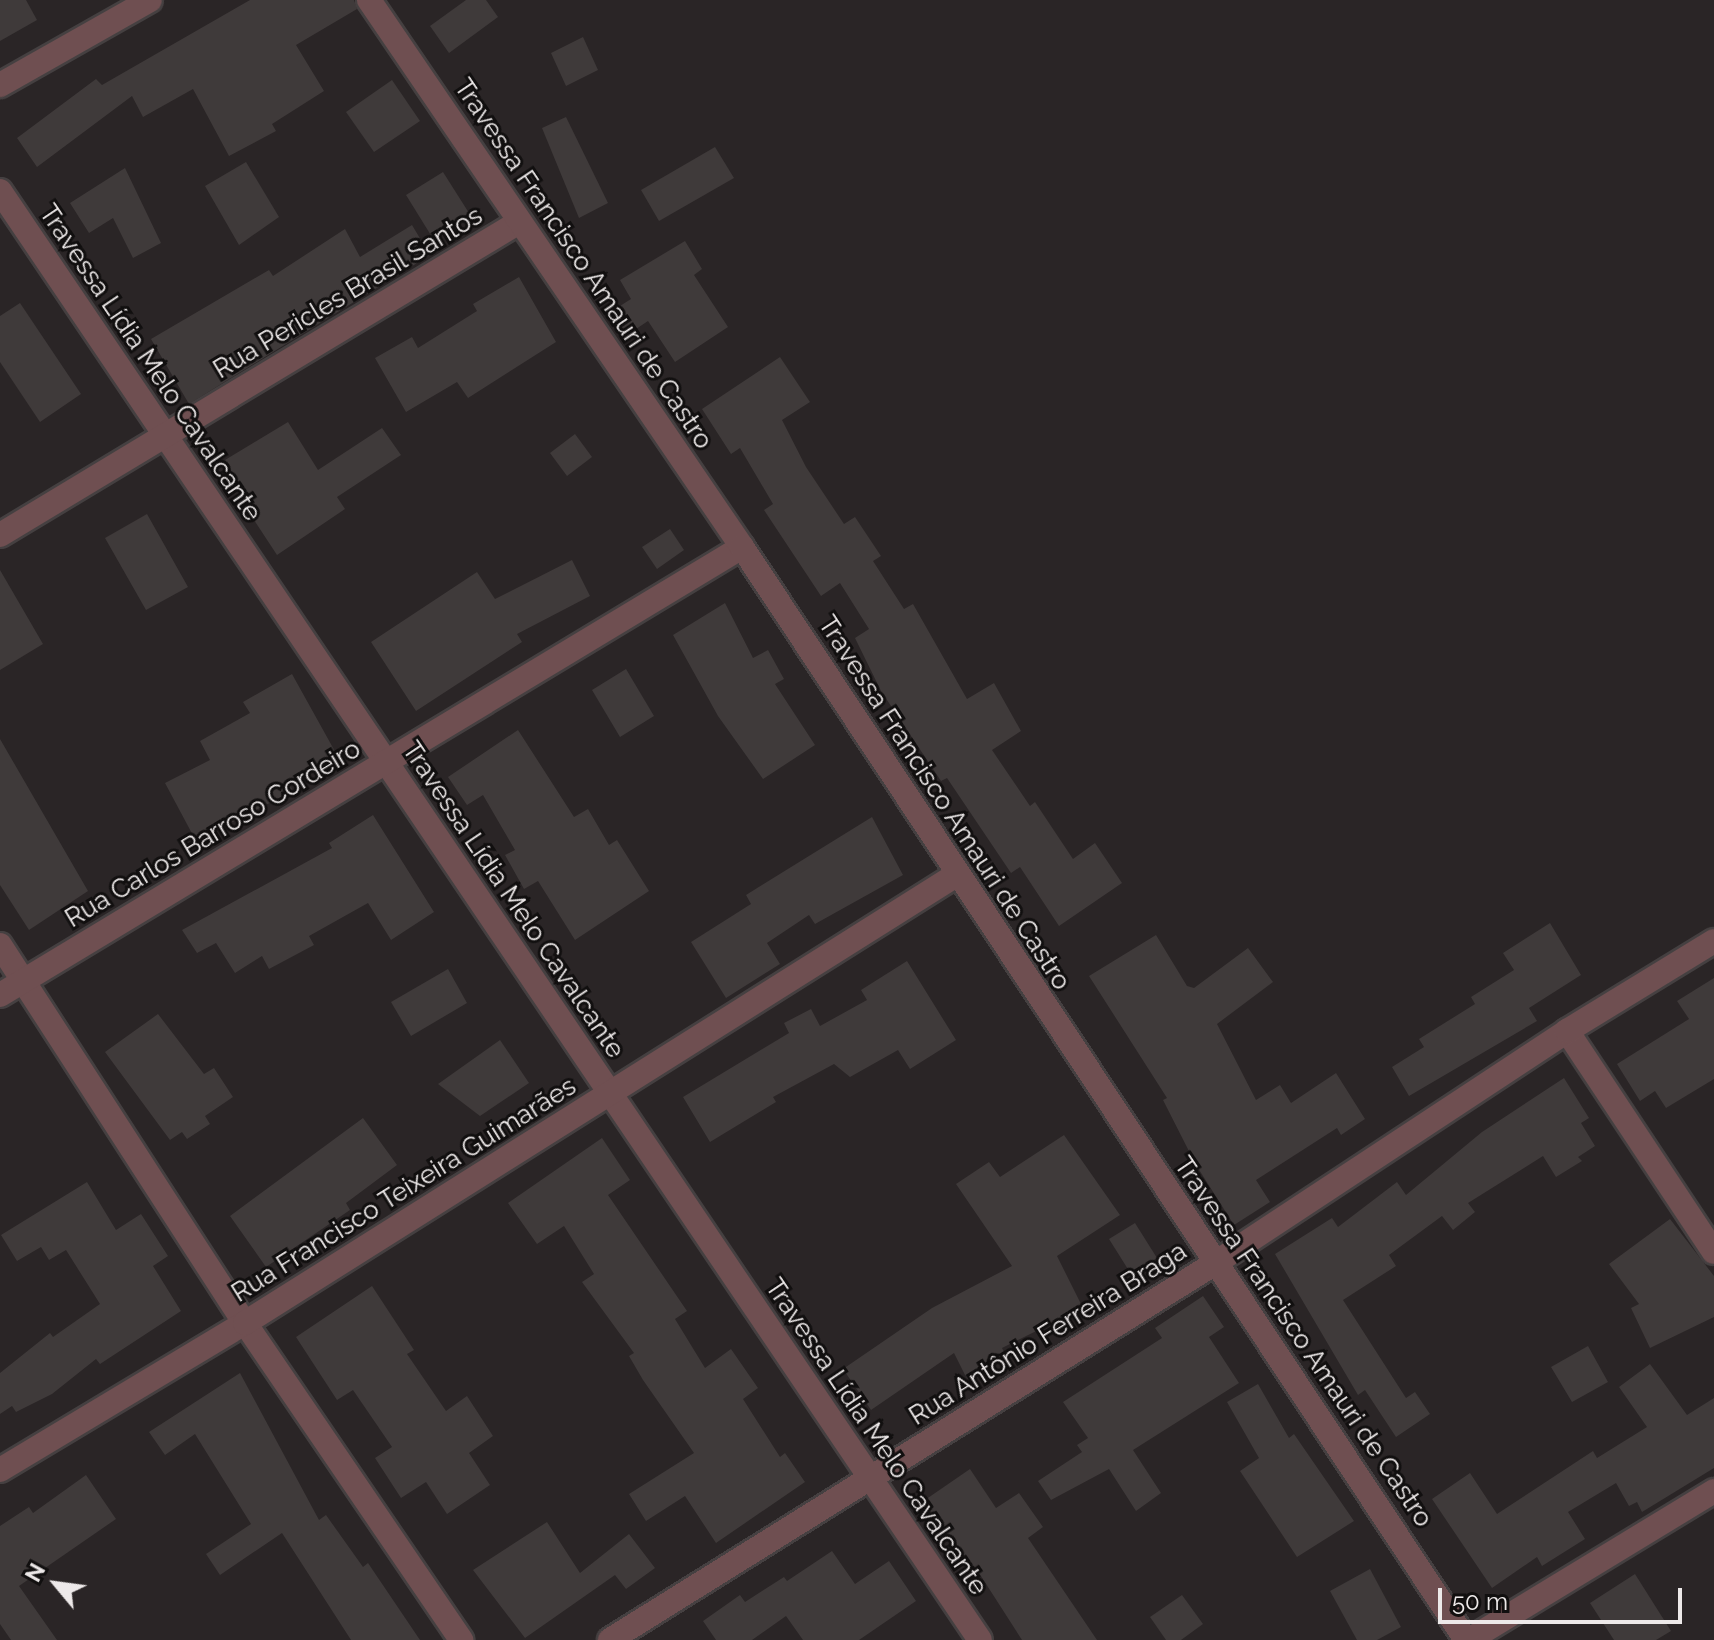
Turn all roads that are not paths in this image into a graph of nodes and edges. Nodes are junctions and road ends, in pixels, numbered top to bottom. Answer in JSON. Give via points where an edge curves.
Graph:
{"nodes":[{"id":1,"x":150,"y":0,"type":"edge"},
{"id":2,"x":369,"y":0,"type":"edge"},
{"id":3,"x":0,"y":85,"type":"edge"},
{"id":4,"x":0,"y":191,"type":"edge"},
{"id":5,"x":519,"y":222,"type":"junction"},
{"id":6,"x":165,"y":435,"type":"junction"},
{"id":7,"x":0,"y":535,"type":"edge"},
{"id":8,"x":742,"y":547,"type":"junction"},
{"id":9,"x":386,"y":762,"type":"junction"},
{"id":10,"x":956,"y":875,"type":"junction"},
{"id":11,"x":1714,"y":941,"type":"edge"},
{"id":12,"x":0,"y":945,"type":"edge"},
{"id":13,"x":25,"y":980,"type":"junction"},
{"id":14,"x":0,"y":995,"type":"edge"},
{"id":15,"x":1567,"y":1031,"type":"junction"},
{"id":16,"x":610,"y":1093,"type":"junction"},
{"id":17,"x":1714,"y":1252,"type":"edge"},
{"id":18,"x":1217,"y":1262,"type":"junction"},
{"id":19,"x":245,"y":1323,"type":"junction"},
{"id":20,"x":0,"y":1470,"type":"edge"},
{"id":21,"x":870,"y":1478,"type":"junction"},
{"id":22,"x":1714,"y":1491,"type":"edge"},
{"id":23,"x":461,"y":1640,"type":"edge"},
{"id":24,"x":610,"y":1640,"type":"edge"},
{"id":25,"x":980,"y":1640,"type":"edge"},
{"id":26,"x":1468,"y":1640,"type":"edge"}],
"edges":[{"from":1,"to":3,"type":"street"},
{"from":2,"to":5,"type":"street","name":"Travessa Francisco Amauri de Castro"},
{"from":4,"to":6,"type":"street","name":"Travessa Lídia Melo Cavalcante"},
{"from":5,"to":6,"type":"street","name":"Rua Pericles Brasil Santos"},
{"from":5,"to":8,"type":"street","name":"Travessa Francisco Amauri de Castro"},
{"from":6,"to":7,"type":"street","name":"Rua Pericles Brasil Santos"},
{"from":6,"to":9,"type":"street","name":"Travessa Lídia Melo Cavalcante"},
{"from":8,"to":9,"type":"street","name":"Rua Carlos Barroso Cordeiro"},
{"from":8,"to":10,"type":"street","name":"Travessa Francisco Amauri de Castro"},
{"from":9,"to":13,"type":"street","name":"Rua Carlos Barroso Cordeiro"},
{"from":9,"to":16,"type":"street","name":"Travessa Lídia Melo Cavalcante"},
{"from":10,"to":16,"type":"street","name":"Rua Francisco Teixeira Guimarães"},
{"from":10,"to":18,"type":"street","name":"Travessa Francisco Amauri de Castro"},
{"from":11,"to":15,"type":"street","name":"Rua Antônio Ferreira Braga"},
{"from":12,"to":13,"type":"street"},
{"from":13,"to":14,"type":"street","name":"Rua Carlos Barroso Cordeiro"},
{"from":13,"to":19,"type":"street"},
{"from":15,"to":17,"type":"street"},
{"from":15,"to":18,"type":"street","name":"Rua Antônio Ferreira Braga"},
{"from":16,"to":19,"type":"street","name":"Rua Francisco Teixeira Guimarães"},
{"from":16,"to":21,"type":"street","name":"Travessa Lídia Melo Cavalcante"},
{"from":18,"to":21,"type":"street","name":"Rua Antônio Ferreira Braga"},
{"from":18,"to":26,"type":"street","name":"Travessa Francisco Amauri de Castro"},
{"from":19,"to":20,"type":"street","name":"Rua Francisco Teixeira Guimarães"},
{"from":19,"to":23,"type":"street"},
{"from":21,"to":24,"type":"street","name":"Rua Antônio Ferreira Braga"},
{"from":21,"to":25,"type":"street","name":"Travessa Lídia Melo Cavalcante"},
{"from":22,"to":26,"type":"street"}]}
